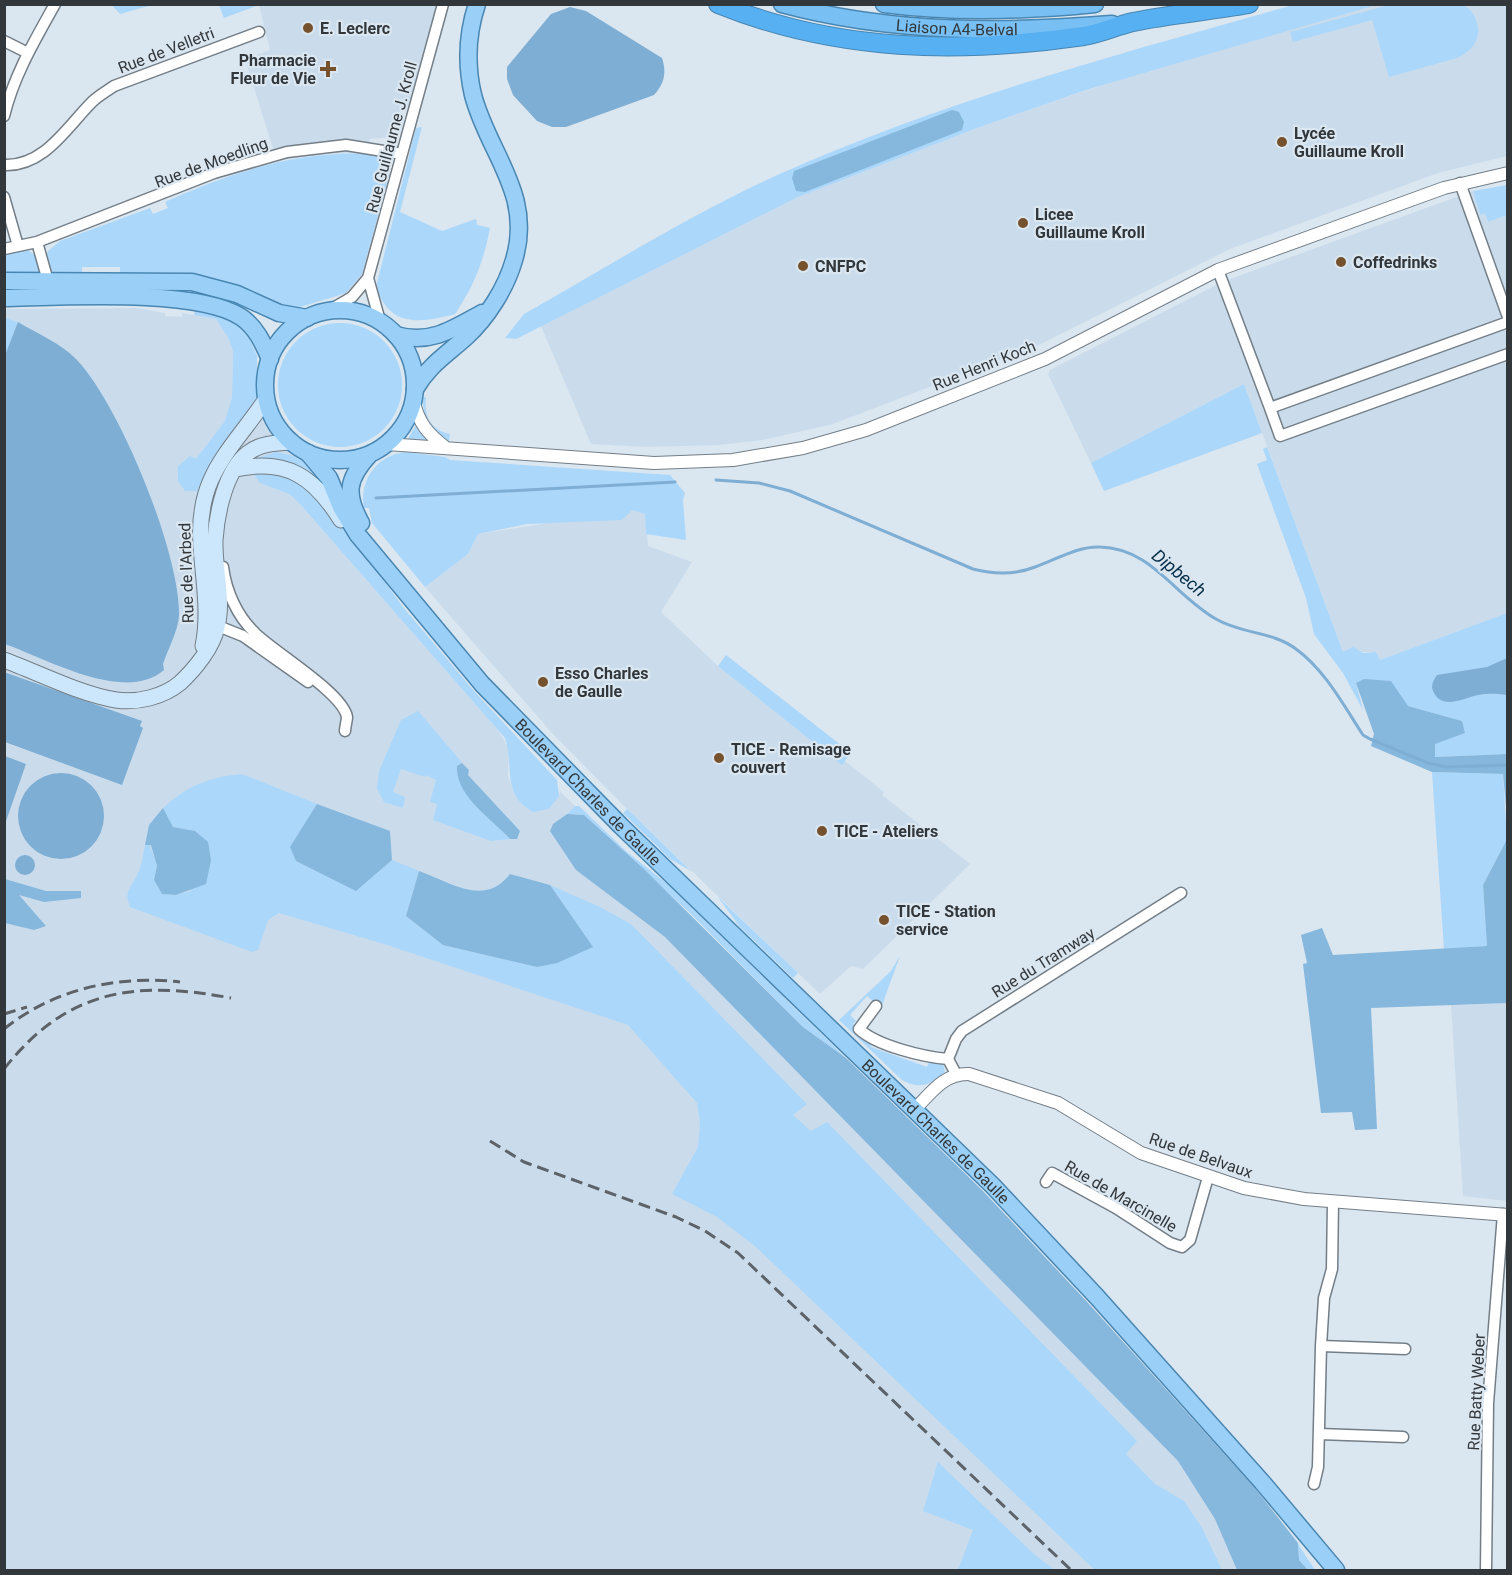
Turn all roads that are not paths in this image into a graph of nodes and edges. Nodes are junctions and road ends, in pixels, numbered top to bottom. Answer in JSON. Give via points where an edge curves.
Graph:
{"nodes":[{"id":1,"x":56,"y":4,"type":"edge"},
{"id":2,"x":442,"y":4,"type":"edge"},
{"id":3,"x":477,"y":4,"type":"edge"},
{"id":4,"x":718,"y":4,"type":"edge"},
{"id":5,"x":782,"y":4,"type":"edge"},
{"id":6,"x":884,"y":4,"type":"edge"},
{"id":7,"x":1095,"y":4,"type":"edge"},
{"id":8,"x":1249,"y":4,"type":"edge"},
{"id":9,"x":1133,"y":22,"type":"junction"},
{"id":10,"x":259,"y":32,"type":"dead end"},
{"id":11,"x":4,"y":41,"type":"edge"},
{"id":12,"x":28,"y":53,"type":"junction"},
{"id":13,"x":4,"y":116,"type":"edge"},
{"id":14,"x":402,"y":154,"type":"junction"},
{"id":15,"x":4,"y":165,"type":"edge"},
{"id":16,"x":1508,"y":173,"type":"edge"},
{"id":17,"x":1460,"y":183,"type":"junction"},
{"id":18,"x":4,"y":197,"type":"edge"},
{"id":19,"x":37,"y":242,"type":"junction"},
{"id":20,"x":18,"y":246,"type":"junction"},
{"id":21,"x":4,"y":249,"type":"edge"},
{"id":22,"x":1218,"y":270,"type":"junction"},
{"id":23,"x":368,"y":278,"type":"junction"},
{"id":24,"x":4,"y":281,"type":"edge"},
{"id":25,"x":48,"y":281,"type":"junction"},
{"id":26,"x":4,"y":297,"type":"edge"},
{"id":27,"x":488,"y":310,"type":"junction"},
{"id":28,"x":328,"y":311,"type":"junction"},
{"id":29,"x":307,"y":318,"type":"junction"},
{"id":30,"x":1508,"y":320,"type":"edge"},
{"id":31,"x":380,"y":321,"type":"junction"},
{"id":32,"x":396,"y":335,"type":"junction"},
{"id":33,"x":1508,"y":354,"type":"edge"},
{"id":34,"x":270,"y":358,"type":"junction"},
{"id":35,"x":415,"y":396,"type":"junction"},
{"id":36,"x":266,"y":399,"type":"junction"},
{"id":37,"x":1270,"y":408,"type":"junction"},
{"id":38,"x":292,"y":442,"type":"junction"},
{"id":39,"x":387,"y":444,"type":"junction"},
{"id":40,"x":446,"y":448,"type":"junction"},
{"id":41,"x":308,"y":453,"type":"junction"},
{"id":42,"x":369,"y":455,"type":"junction"},
{"id":43,"x":236,"y":469,"type":"junction"},
{"id":44,"x":218,"y":522,"type":"junction"},
{"id":45,"x":202,"y":523,"type":"junction"},
{"id":46,"x":392,"y":578,"type":"junction"},
{"id":47,"x":218,"y":626,"type":"junction"},
{"id":48,"x":201,"y":657,"type":"junction"},
{"id":49,"x":4,"y":660,"type":"edge"},
{"id":50,"x":334,"y":697,"type":"junction"},
{"id":51,"x":514,"y":715,"type":"junction"},
{"id":52,"x":345,"y":731,"type":"dead end"},
{"id":53,"x":1181,"y":893,"type":"dead end"},
{"id":54,"x":876,"y":1006,"type":"dead end"},
{"id":55,"x":948,"y":1059,"type":"junction"},
{"id":56,"x":956,"y":1074,"type":"junction"},
{"id":57,"x":915,"y":1109,"type":"junction"},
{"id":58,"x":1208,"y":1177,"type":"junction"},
{"id":59,"x":1046,"y":1182,"type":"dead end"},
{"id":60,"x":1333,"y":1202,"type":"junction"},
{"id":61,"x":1505,"y":1215,"type":"edge"},
{"id":62,"x":1321,"y":1346,"type":"junction"},
{"id":63,"x":1405,"y":1349,"type":"dead end"},
{"id":64,"x":1319,"y":1434,"type":"junction"},
{"id":65,"x":1403,"y":1437,"type":"dead end"},
{"id":66,"x":1314,"y":1484,"type":"dead end"},
{"id":67,"x":1336,"y":1570,"type":"edge"},
{"id":68,"x":1486,"y":1570,"type":"edge"}],
"edges":[{"from":1,"to":12,"type":"street"},
{"from":2,"to":14,"type":"street","name":"Rue Guillaume J. Kroll"},
{"from":3,"to":27,"type":"main road","via":[[468,38],[470,79],[482,120],[515,196],[518,227],[514,259]]},
{"from":4,"to":9,"type":"highway","via":[[813,34],[908,47],[964,47],[1087,36]]},
{"from":5,"to":9,"type":"highway","name":"Liaison A4-Belval","via":[[843,19],[926,28],[1008,30]]},
{"from":6,"to":7,"type":"highway","name":"Liaison A4-Belval","via":[[1040,9]]},
{"from":8,"to":9,"type":"highway"},
{"from":10,"to":15,"type":"street","name":"Rue de Velletri","via":[[114,86],[93,100],[48,149],[25,163]]},
{"from":11,"to":12,"type":"street"},
{"from":12,"to":13,"type":"street"},
{"from":14,"to":19,"type":"street","name":"Rue de Moedling","via":[[346,145],[269,156]]},
{"from":14,"to":23,"type":"street","name":"Rue Guillaume J. Kroll"},
{"from":16,"to":17,"type":"street","name":"Rue Henri Koch"},
{"from":17,"to":22,"type":"street","name":"Rue Henri Koch"},
{"from":17,"to":30,"type":"street"},
{"from":18,"to":20,"type":"street"},
{"from":19,"to":20,"type":"street","name":"Rue de Moedling"},
{"from":19,"to":25,"type":"street"},
{"from":20,"to":21,"type":"street"},
{"from":22,"to":37,"type":"street"},
{"from":22,"to":40,"type":"street","name":"Rue Henri Koch","via":[[1045,359],[866,430],[803,448],[733,460],[654,463]]},
{"from":23,"to":28,"type":"street","name":"Rue Guillaume J. Kroll","via":[[352,297]]},
{"from":23,"to":31,"type":"street"},
{"from":24,"to":25,"type":"main road"},
{"from":25,"to":29,"type":"main road","via":[[192,282],[237,294],[279,313]]},
{"from":26,"to":34,"type":"main road","via":[[120,297],[211,305],[243,318],[257,333]]},
{"from":27,"to":32,"type":"main road","via":[[433,338],[417,340]]},
{"from":27,"to":35,"type":"main road","via":[[466,337],[430,366]]},
{"from":28,"to":29,"type":"main road"},
{"from":28,"to":31,"type":"main road","via":[[355,312]]},
{"from":29,"to":34,"type":"main road","via":[[291,328]]},
{"from":30,"to":37,"type":"street"},
{"from":31,"to":32,"type":"main road"},
{"from":32,"to":35,"type":"main road","via":[[414,366]]},
{"from":33,"to":37,"type":"street","via":[[1280,436]]},
{"from":34,"to":36,"type":"main road"},
{"from":35,"to":39,"type":"main road","via":[[404,425]]},
{"from":35,"to":40,"type":"street","via":[[418,420]]},
{"from":36,"to":38,"type":"main road","via":[[271,415]]},
{"from":36,"to":45,"type":"main road","name":"Rue de l'Arbed","via":[[215,468]]},
{"from":38,"to":41,"type":"main road"},
{"from":38,"to":43,"type":"main road","name":"Rue de l'Arbed","via":[[260,446],[248,453]]},
{"from":39,"to":40,"type":"street","name":"Rue Henri Koch"},
{"from":39,"to":42,"type":"main road"},
{"from":41,"to":42,"type":"main road","via":[[349,460]]},
{"from":41,"to":46,"type":"main road","name":"Boulevard Charles de Gaulle","via":[[329,478],[358,535]]},
{"from":42,"to":51,"type":"main road","name":"Boulevard Charles de Gaulle","via":[[351,481],[356,513],[385,555],[489,678]]},
{"from":43,"to":44,"type":"main road","name":"Rue de l'Arbed","via":[[226,489]]},
{"from":43,"to":46,"type":"main road","name":"Boulevard Charles de Gaulle","via":[[268,464],[305,478],[321,491],[369,560]]},
{"from":44,"to":47,"type":"main road","name":"Rue de l'Arbed"},
{"from":44,"to":50,"type":"street","via":[[225,577],[239,613],[253,632]]},
{"from":45,"to":47,"type":"street","via":[[212,619]]},
{"from":45,"to":48,"type":"main road","name":"Rue de l'Arbed","via":[[207,622]]},
{"from":46,"to":51,"type":"main road","name":"Boulevard Charles de Gaulle","via":[[482,684]]},
{"from":47,"to":48,"type":"main road","name":"Rue de l'Arbed"},
{"from":47,"to":50,"type":"street","via":[[243,636],[289,671]]},
{"from":48,"to":49,"type":"main road","name":"Rue de l'Arbed","via":[[171,689],[154,697],[129,701],[105,698]]},
{"from":50,"to":52,"type":"street","via":[[347,717]]},
{"from":51,"to":57,"type":"main road","name":"Boulevard Charles de Gaulle","via":[[614,820]]},
{"from":53,"to":55,"type":"street","name":"Rue du Tramway","via":[[962,1031]]},
{"from":54,"to":55,"type":"street","via":[[859,1029],[873,1040]]},
{"from":55,"to":56,"type":"street"},
{"from":56,"to":57,"type":"street","via":[[944,1080]]},
{"from":56,"to":58,"type":"street","name":"Rue de Belvaux","via":[[969,1074],[1058,1103],[1140,1153]]},
{"from":57,"to":67,"type":"main road","name":"Boulevard Charles de Gaulle","via":[[1097,1297]]},
{"from":58,"to":59,"type":"street","name":"Rue de Marcinelle","via":[[1190,1240],[1182,1247],[1052,1173]]},
{"from":58,"to":60,"type":"street","name":"Rue de Belvaux","via":[[1272,1195]]},
{"from":60,"to":61,"type":"street","name":"Rue de Belvaux"},
{"from":60,"to":62,"type":"street","via":[[1332,1269],[1324,1298]]},
{"from":61,"to":68,"type":"street","name":"Rue Batty Weber","via":[[1488,1403]]},
{"from":62,"to":63,"type":"street"},
{"from":62,"to":64,"type":"street"},
{"from":64,"to":65,"type":"street"},
{"from":64,"to":66,"type":"street"}]}
